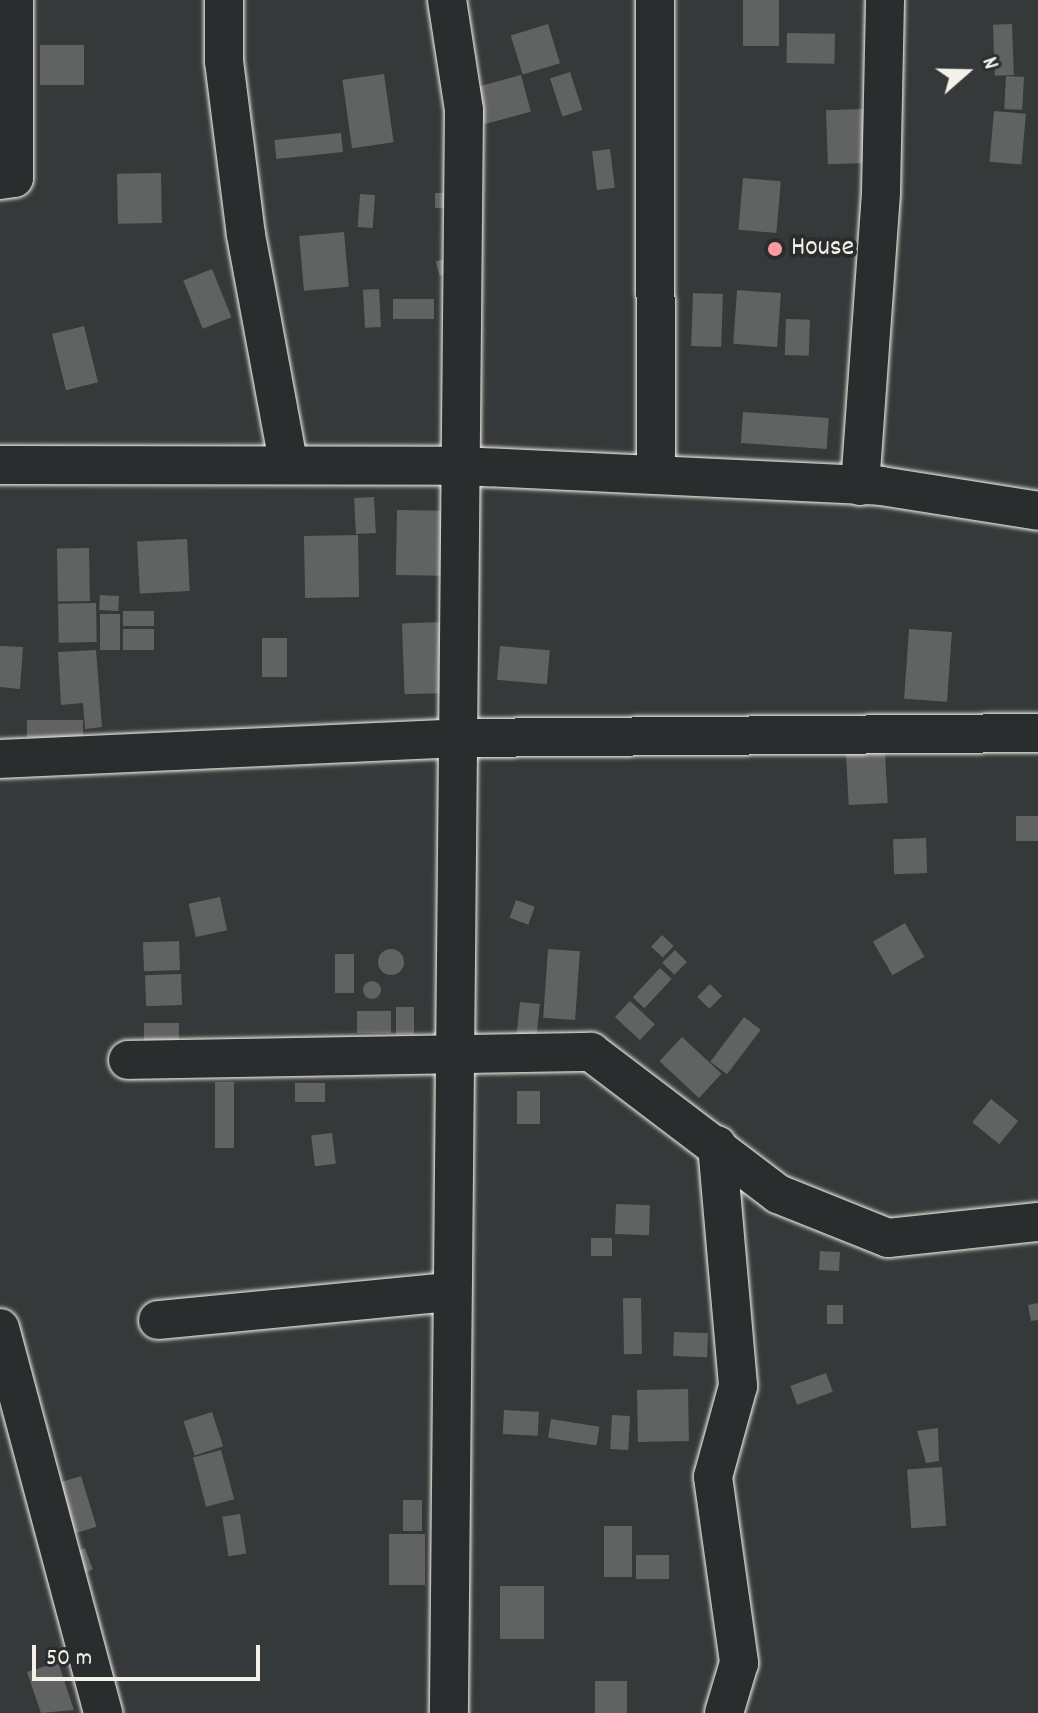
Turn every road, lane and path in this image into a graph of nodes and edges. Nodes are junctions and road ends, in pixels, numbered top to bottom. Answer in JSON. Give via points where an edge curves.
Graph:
{"nodes":[{"id":1,"x":14,"y":0,"type":"edge"},
{"id":2,"x":224,"y":0,"type":"edge"},
{"id":3,"x":447,"y":0,"type":"edge"},
{"id":4,"x":655,"y":0,"type":"edge"},
{"id":5,"x":885,"y":0,"type":"edge"},
{"id":6,"x":0,"y":180,"type":"edge"},
{"id":7,"x":288,"y":462,"type":"junction"},
{"id":8,"x":0,"y":465,"type":"edge"},
{"id":9,"x":462,"y":466,"type":"junction"},
{"id":10,"x":656,"y":475,"type":"junction"},
{"id":11,"x":860,"y":486,"type":"junction"},
{"id":12,"x":1038,"y":511,"type":"edge"},
{"id":13,"x":1038,"y":733,"type":"edge"},
{"id":14,"x":458,"y":738,"type":"junction"},
{"id":15,"x":0,"y":759,"type":"edge"},
{"id":16,"x":454,"y":1054,"type":"junction"},
{"id":17,"x":128,"y":1060,"type":"dead end"},
{"id":18,"x":717,"y":1145,"type":"junction"},
{"id":19,"x":1038,"y":1222,"type":"edge"},
{"id":20,"x":451,"y":1292,"type":"junction"},
{"id":21,"x":158,"y":1320,"type":"dead end"},
{"id":22,"x":0,"y":1328,"type":"edge"},
{"id":23,"x":103,"y":1713,"type":"edge"},
{"id":24,"x":449,"y":1713,"type":"edge"},
{"id":25,"x":724,"y":1713,"type":"edge"}],
"edges":[{"from":1,"to":6,"type":"street","via":[[14,178]]},
{"from":2,"to":7,"type":"street","via":[[224,61],[246,235]]},
{"from":3,"to":9,"type":"street","via":[[464,110]]},
{"from":4,"to":10,"type":"street"},
{"from":5,"to":11,"type":"street","via":[[881,192]]},
{"from":7,"to":8,"type":"street"},
{"from":7,"to":9,"type":"street"},
{"from":9,"to":10,"type":"street"},
{"from":9,"to":14,"type":"street"},
{"from":10,"to":11,"type":"street"},
{"from":11,"to":12,"type":"street"},
{"from":13,"to":14,"type":"street"},
{"from":14,"to":15,"type":"street"},
{"from":14,"to":16,"type":"street"},
{"from":16,"to":17,"type":"street"},
{"from":16,"to":18,"type":"street","via":[[591,1052]]},
{"from":16,"to":20,"type":"street"},
{"from":18,"to":19,"type":"street","via":[[778,1194],[888,1238]]},
{"from":18,"to":25,"type":"street","via":[[738,1386],[713,1477],[739,1663]]},
{"from":20,"to":21,"type":"street"},
{"from":20,"to":24,"type":"street"},
{"from":22,"to":23,"type":"street"}]}
